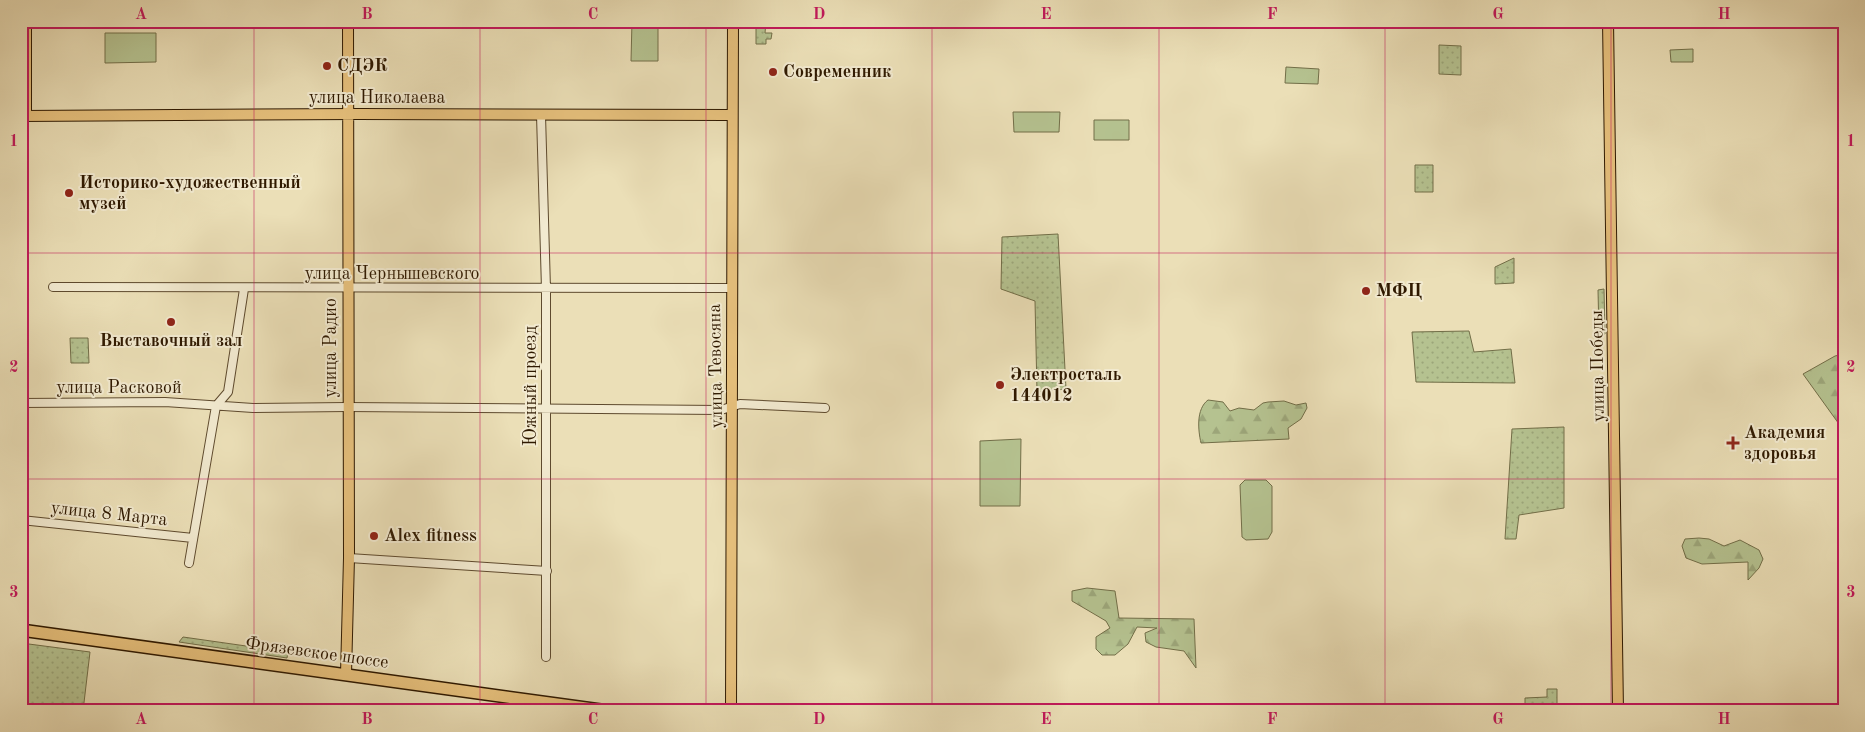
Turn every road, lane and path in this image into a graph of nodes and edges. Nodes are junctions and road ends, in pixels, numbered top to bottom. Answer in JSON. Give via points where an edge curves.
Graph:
{"nodes":[{"id":1,"x":26,"y":21,"type":"edge"},
{"id":2,"x":348,"y":21,"type":"edge"},
{"id":3,"x":734,"y":21,"type":"edge"},
{"id":4,"x":1608,"y":21,"type":"edge"},
{"id":5,"x":349,"y":114,"type":"junction"},
{"id":6,"x":541,"y":115,"type":"junction"},
{"id":7,"x":732,"y":115,"type":"junction"},
{"id":8,"x":23,"y":116,"type":"edge"},
{"id":9,"x":53,"y":287,"type":"dead end"},
{"id":10,"x":348,"y":288,"type":"junction"},
{"id":11,"x":731,"y":288,"type":"junction"},
{"id":12,"x":244,"y":289,"type":"junction"},
{"id":13,"x":546,"y":289,"type":"junction"},
{"id":14,"x":21,"y":403,"type":"edge"},
{"id":15,"x":216,"y":406,"type":"junction"},
{"id":16,"x":733,"y":406,"type":"junction"},
{"id":17,"x":347,"y":407,"type":"junction"},
{"id":18,"x":825,"y":408,"type":"dead end"},
{"id":19,"x":546,"y":410,"type":"junction"},
{"id":20,"x":21,"y":520,"type":"edge"},
{"id":21,"x":193,"y":538,"type":"junction"},
{"id":22,"x":349,"y":558,"type":"junction"},
{"id":23,"x":189,"y":563,"type":"dead end"},
{"id":24,"x":547,"y":571,"type":"junction"},
{"id":25,"x":21,"y":630,"type":"edge"},
{"id":26,"x":546,"y":657,"type":"dead end"},
{"id":27,"x":346,"y":674,"type":"junction"},
{"id":28,"x":608,"y":711,"type":"edge"},
{"id":29,"x":731,"y":711,"type":"edge"},
{"id":30,"x":1618,"y":711,"type":"edge"}],
"edges":[{"from":1,"to":8,"type":"main road"},
{"from":2,"to":5,"type":"main road","name":"улица Радио"},
{"from":3,"to":7,"type":"main road","name":"улица Тевосяна"},
{"from":4,"to":30,"type":"main road","name":"улица Победы"},
{"from":5,"to":6,"type":"main road","name":"улица Николаева"},
{"from":5,"to":8,"type":"main road","name":"улица Николаева"},
{"from":5,"to":10,"type":"main road","name":"улица Радио"},
{"from":6,"to":7,"type":"main road","name":"улица Николаева"},
{"from":6,"to":13,"type":"street","name":"Южный проезд"},
{"from":7,"to":11,"type":"main road","name":"улица Тевосяна"},
{"from":9,"to":12,"type":"street","name":"улица Чернышевского"},
{"from":10,"to":12,"type":"street","name":"улица Чернышевского"},
{"from":10,"to":13,"type":"street","name":"улица Чернышевского"},
{"from":10,"to":17,"type":"main road","name":"улица Радио"},
{"from":11,"to":13,"type":"street","name":"улица Чернышевского"},
{"from":11,"to":16,"type":"main road","name":"улица Тевосяна"},
{"from":12,"to":15,"type":"street","via":[[228,392]]},
{"from":13,"to":19,"type":"street","name":"Южный проезд"},
{"from":14,"to":15,"type":"street","name":"улица Расковой","via":[[165,402]]},
{"from":15,"to":17,"type":"street","name":"улица Расковой"},
{"from":15,"to":21,"type":"street"},
{"from":16,"to":18,"type":"street"},
{"from":16,"to":19,"type":"street","name":"улица Расковой","via":[[721,410]]},
{"from":16,"to":29,"type":"main road","name":"улица Тевосяна"},
{"from":17,"to":19,"type":"street","name":"улица Расковой"},
{"from":17,"to":22,"type":"main road","name":"улица Радио"},
{"from":19,"to":24,"type":"street","name":"Южный проезд"},
{"from":20,"to":21,"type":"street","name":"улица 8 Марта"},
{"from":21,"to":23,"type":"street"},
{"from":22,"to":24,"type":"street"},
{"from":22,"to":27,"type":"main road","name":"улица Радио"},
{"from":24,"to":26,"type":"street","name":"Южный проезд"},
{"from":25,"to":27,"type":"highway","name":"Фрязевское шоссе"},
{"from":27,"to":28,"type":"highway","name":"Фрязевское шоссе"}]}
